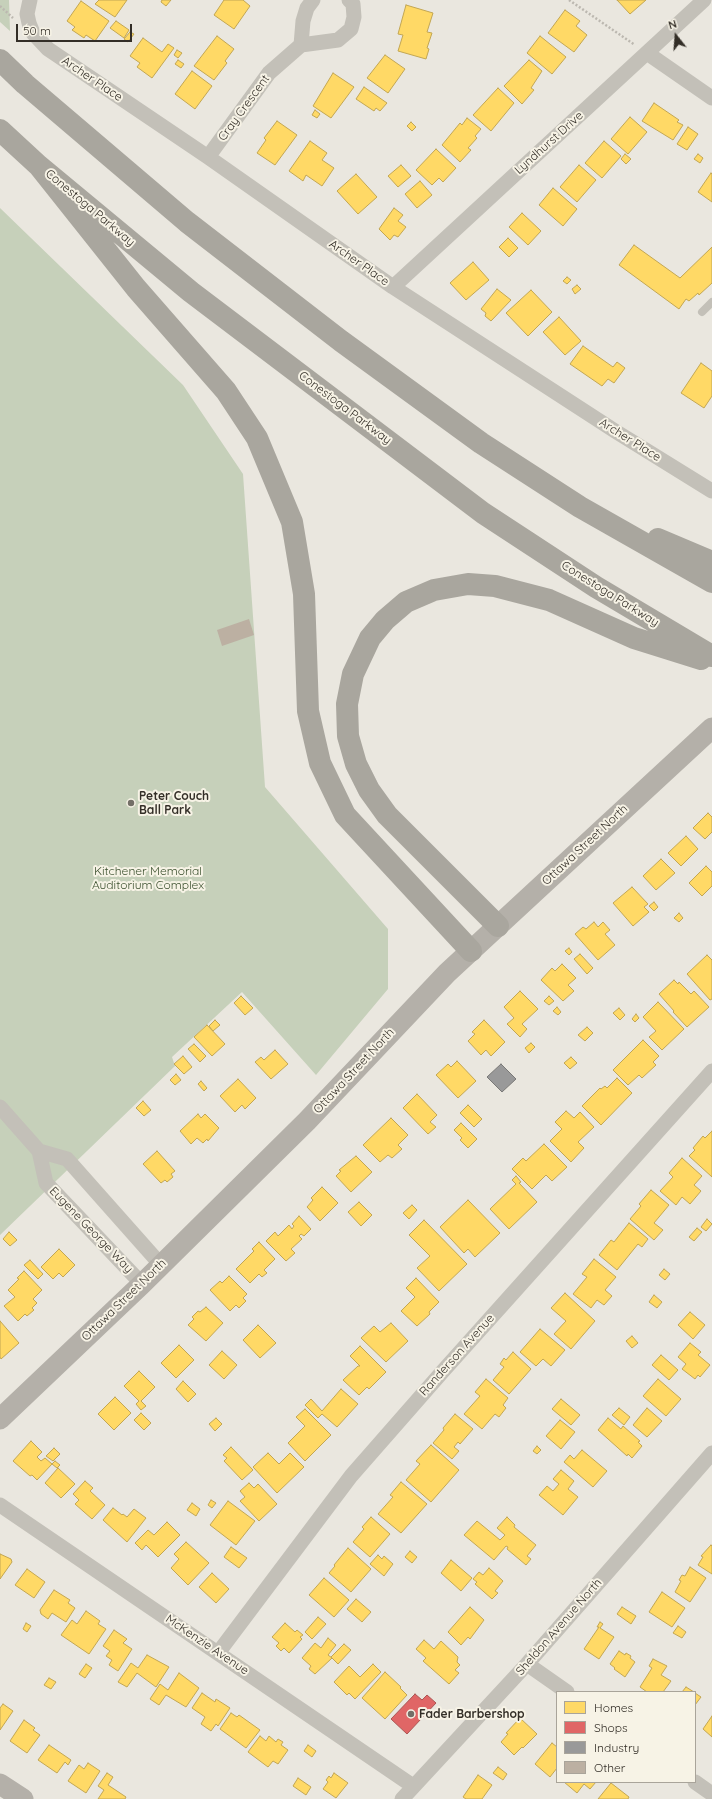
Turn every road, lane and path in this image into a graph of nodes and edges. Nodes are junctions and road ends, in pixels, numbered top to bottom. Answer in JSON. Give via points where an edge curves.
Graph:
{"nodes":[{"id":1,"x":313,"y":0,"type":"edge"},
{"id":2,"x":349,"y":0,"type":"edge"},
{"id":3,"x":569,"y":0,"type":"edge"},
{"id":4,"x":704,"y":0,"type":"edge"},
{"id":5,"x":28,"y":7,"type":"edge"},
{"id":6,"x":301,"y":45,"type":"junction"},
{"id":7,"x":648,"y":53,"type":"junction"},
{"id":8,"x":0,"y":60,"type":"edge"},
{"id":9,"x":712,"y":98,"type":"edge"},
{"id":10,"x":0,"y":130,"type":"edge"},
{"id":11,"x":208,"y":157,"type":"junction"},
{"id":12,"x":39,"y":166,"type":"junction"},
{"id":13,"x":393,"y":286,"type":"junction"},
{"id":14,"x":712,"y":302,"type":"edge"},
{"id":15,"x":702,"y":312,"type":"dead end"},
{"id":16,"x":712,"y":490,"type":"edge"},
{"id":17,"x":580,"y":507,"type":"junction"},
{"id":18,"x":712,"y":562,"type":"edge"},
{"id":19,"x":712,"y":582,"type":"edge"},
{"id":20,"x":712,"y":656,"type":"edge"},
{"id":21,"x":712,"y":662,"type":"edge"},
{"id":22,"x":711,"y":729,"type":"edge"},
{"id":23,"x":498,"y":926,"type":"junction"},
{"id":24,"x":471,"y":950,"type":"junction"},
{"id":25,"x":712,"y":1071,"type":"edge"},
{"id":26,"x":0,"y":1106,"type":"edge"},
{"id":27,"x":39,"y":1151,"type":"junction"},
{"id":28,"x":161,"y":1265,"type":"junction"},
{"id":29,"x":142,"y":1284,"type":"junction"},
{"id":30,"x":0,"y":1419,"type":"edge"},
{"id":31,"x":712,"y":1453,"type":"edge"},
{"id":32,"x":0,"y":1505,"type":"edge"},
{"id":33,"x":218,"y":1653,"type":"junction"},
{"id":34,"x":527,"y":1664,"type":"junction"},
{"id":35,"x":566,"y":1691,"type":"edge"},
{"id":36,"x":696,"y":1783,"type":"edge"},
{"id":37,"x":413,"y":1786,"type":"junction"},
{"id":38,"x":712,"y":1794,"type":"edge"},
{"id":39,"x":402,"y":1799,"type":"edge"}],
"edges":[{"from":1,"to":6,"type":"street","via":[[303,21]]},
{"from":2,"to":6,"type":"street","via":[[353,4],[354,18],[351,29],[338,40]]},
{"from":3,"to":7,"type":"path"},
{"from":4,"to":7,"type":"street","name":"Lyndhurst Drive"},
{"from":5,"to":11,"type":"street","name":"Archer Place","via":[[29,23],[33,33],[48,50]]},
{"from":6,"to":11,"type":"street","name":"Cray Crescent","via":[[269,73]]},
{"from":7,"to":9,"type":"street"},
{"from":7,"to":13,"type":"street","name":"Lyndhurst Drive"},
{"from":8,"to":17,"type":"highway","via":[[187,222],[341,341],[482,444]]},
{"from":10,"to":12,"type":"highway","name":"Conestoga Parkway"},
{"from":11,"to":13,"type":"street","name":"Archer Place"},
{"from":12,"to":20,"type":"highway","name":"Conestoga Parkway","via":[[191,292],[483,513],[596,587]]},
{"from":12,"to":24,"type":"highway","via":[[136,288],[226,391],[257,438],[292,522],[304,594],[308,711],[320,763],[345,814]]},
{"from":13,"to":16,"type":"street","name":"Archer Place","via":[[615,431]]},
{"from":14,"to":15,"type":"lane"},
{"from":17,"to":18,"type":"highway"},
{"from":17,"to":19,"type":"highway"},
{"from":21,"to":23,"type":"highway","via":[[634,638],[549,600],[495,586],[468,584],[434,590],[406,602],[385,620],[370,638],[352,674],[347,704],[348,736],[356,764],[369,790],[387,815]]},
{"from":22,"to":23,"type":"main road","name":"Ottawa Street North"},
{"from":23,"to":24,"type":"main road","name":"Ottawa Street North"},
{"from":24,"to":28,"type":"main road","name":"Ottawa Street North","via":[[307,1121]]},
{"from":25,"to":33,"type":"street","name":"Randerson Avenue","via":[[351,1476]]},
{"from":26,"to":27,"type":"street","name":"Eugene George Way"},
{"from":27,"to":28,"type":"street","via":[[67,1158]]},
{"from":27,"to":29,"type":"street","name":"Eugene George Way","via":[[46,1182]]},
{"from":28,"to":29,"type":"main road","name":"Ottawa Street North"},
{"from":29,"to":30,"type":"main road","name":"Ottawa Street North"},
{"from":31,"to":34,"type":"street","name":"Sheldon Avenue North"},
{"from":32,"to":33,"type":"street","name":"McKenzie Avenue"},
{"from":33,"to":37,"type":"street","name":"McKenzie Avenue"},
{"from":34,"to":35,"type":"street"},
{"from":34,"to":37,"type":"street","name":"Sheldon Avenue North"},
{"from":36,"to":38,"type":"street"},
{"from":37,"to":39,"type":"street","name":"Sheldon Avenue North"}]}
